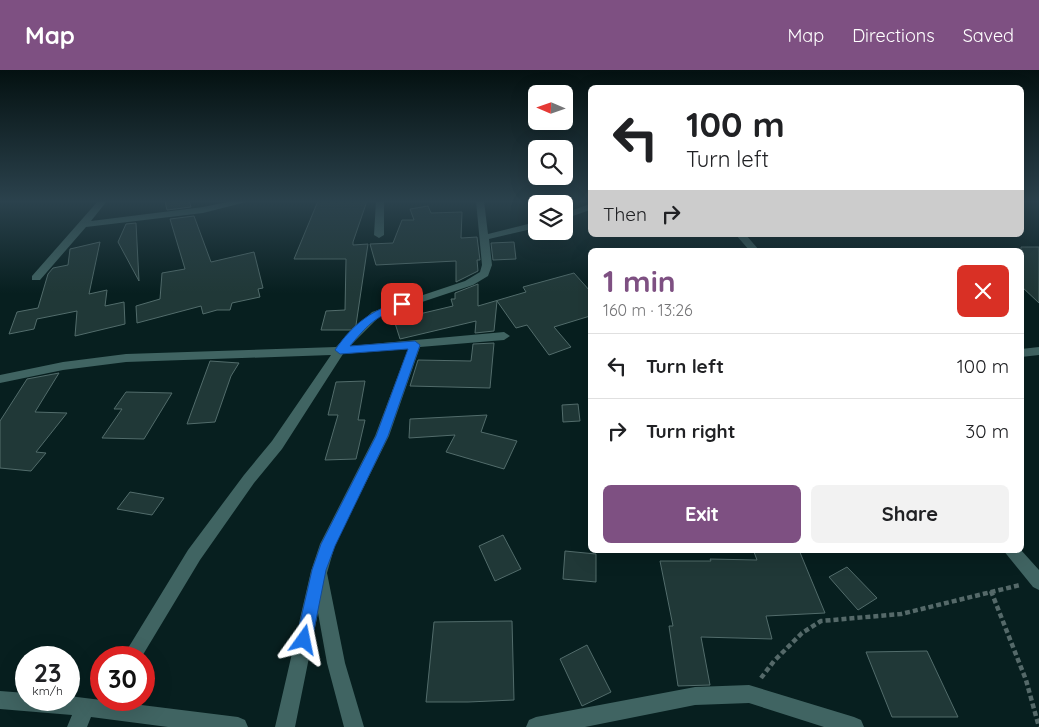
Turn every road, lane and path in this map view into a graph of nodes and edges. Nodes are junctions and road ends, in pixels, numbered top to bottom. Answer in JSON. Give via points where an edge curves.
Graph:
{"nodes":[{"id":1,"x":78,"y":232,"type":"edge"},
{"id":2,"x":379,"y":232,"type":"edge"},
{"id":3,"x":482,"y":232,"type":"edge"},
{"id":4,"x":509,"y":232,"type":"edge"},
{"id":5,"x":379,"y":235,"type":"dead end"},
{"id":6,"x":743,"y":237,"type":"edge"},
{"id":7,"x":483,"y":238,"type":"junction"},
{"id":8,"x":752,"y":248,"type":"edge"},
{"id":9,"x":36,"y":278,"type":"dead end"},
{"id":10,"x":504,"y":336,"type":"dead end"},
{"id":11,"x":415,"y":345,"type":"junction"},
{"id":12,"x":340,"y":350,"type":"junction"},
{"id":13,"x":1039,"y":351,"type":"edge"},
{"id":14,"x":1024,"y":353,"type":"edge"},
{"id":15,"x":0,"y":379,"type":"edge"},
{"id":16,"x":1014,"y":553,"type":"edge"},
{"id":17,"x":319,"y":570,"type":"junction"},
{"id":18,"x":1038,"y":581,"type":"edge"},
{"id":19,"x":991,"y":591,"type":"junction"},
{"id":20,"x":138,"y":646,"type":"edge"},
{"id":21,"x":749,"y":694,"type":"junction"},
{"id":22,"x":0,"y":700,"type":"edge"},
{"id":23,"x":90,"y":705,"type":"edge"},
{"id":24,"x":91,"y":711,"type":"edge"},
{"id":25,"x":135,"y":711,"type":"edge"},
{"id":26,"x":77,"y":727,"type":"edge"},
{"id":27,"x":238,"y":727,"type":"edge"},
{"id":28,"x":285,"y":727,"type":"edge"},
{"id":29,"x":354,"y":727,"type":"edge"},
{"id":30,"x":536,"y":727,"type":"edge"},
{"id":31,"x":854,"y":727,"type":"edge"},
{"id":32,"x":1038,"y":727,"type":"edge"}],
"edges":[{"from":1,"to":9,"type":"street"},
{"from":2,"to":5,"type":"street"},
{"from":3,"to":7,"type":"street"},
{"from":4,"to":7,"type":"street"},
{"from":6,"to":8,"type":"street"},
{"from":7,"to":12,"type":"street","via":[[487,265],[484,274],[469,283],[376,314]]},
{"from":10,"to":11,"type":"street"},
{"from":11,"to":12,"type":"street"},
{"from":11,"to":17,"type":"street","via":[[382,436],[328,544]]},
{"from":12,"to":15,"type":"street","via":[[158,356],[80,363]]},
{"from":12,"to":20,"type":"street","via":[[278,445],[248,479],[194,555]]},
{"from":13,"to":14,"type":"street"},
{"from":16,"to":18,"type":"street"},
{"from":17,"to":28,"type":"street"},
{"from":17,"to":29,"type":"street","via":[[336,663]]},
{"from":18,"to":19,"type":"path"},
{"from":19,"to":21,"type":"path","via":[[901,614],[820,621],[802,633],[774,661]]},
{"from":19,"to":32,"type":"path","via":[[1026,680]]},
{"from":21,"to":30,"type":"street","via":[[695,696]]},
{"from":21,"to":31,"type":"street"},
{"from":22,"to":23,"type":"street"},
{"from":24,"to":26,"type":"street"},
{"from":25,"to":27,"type":"street"}]}
